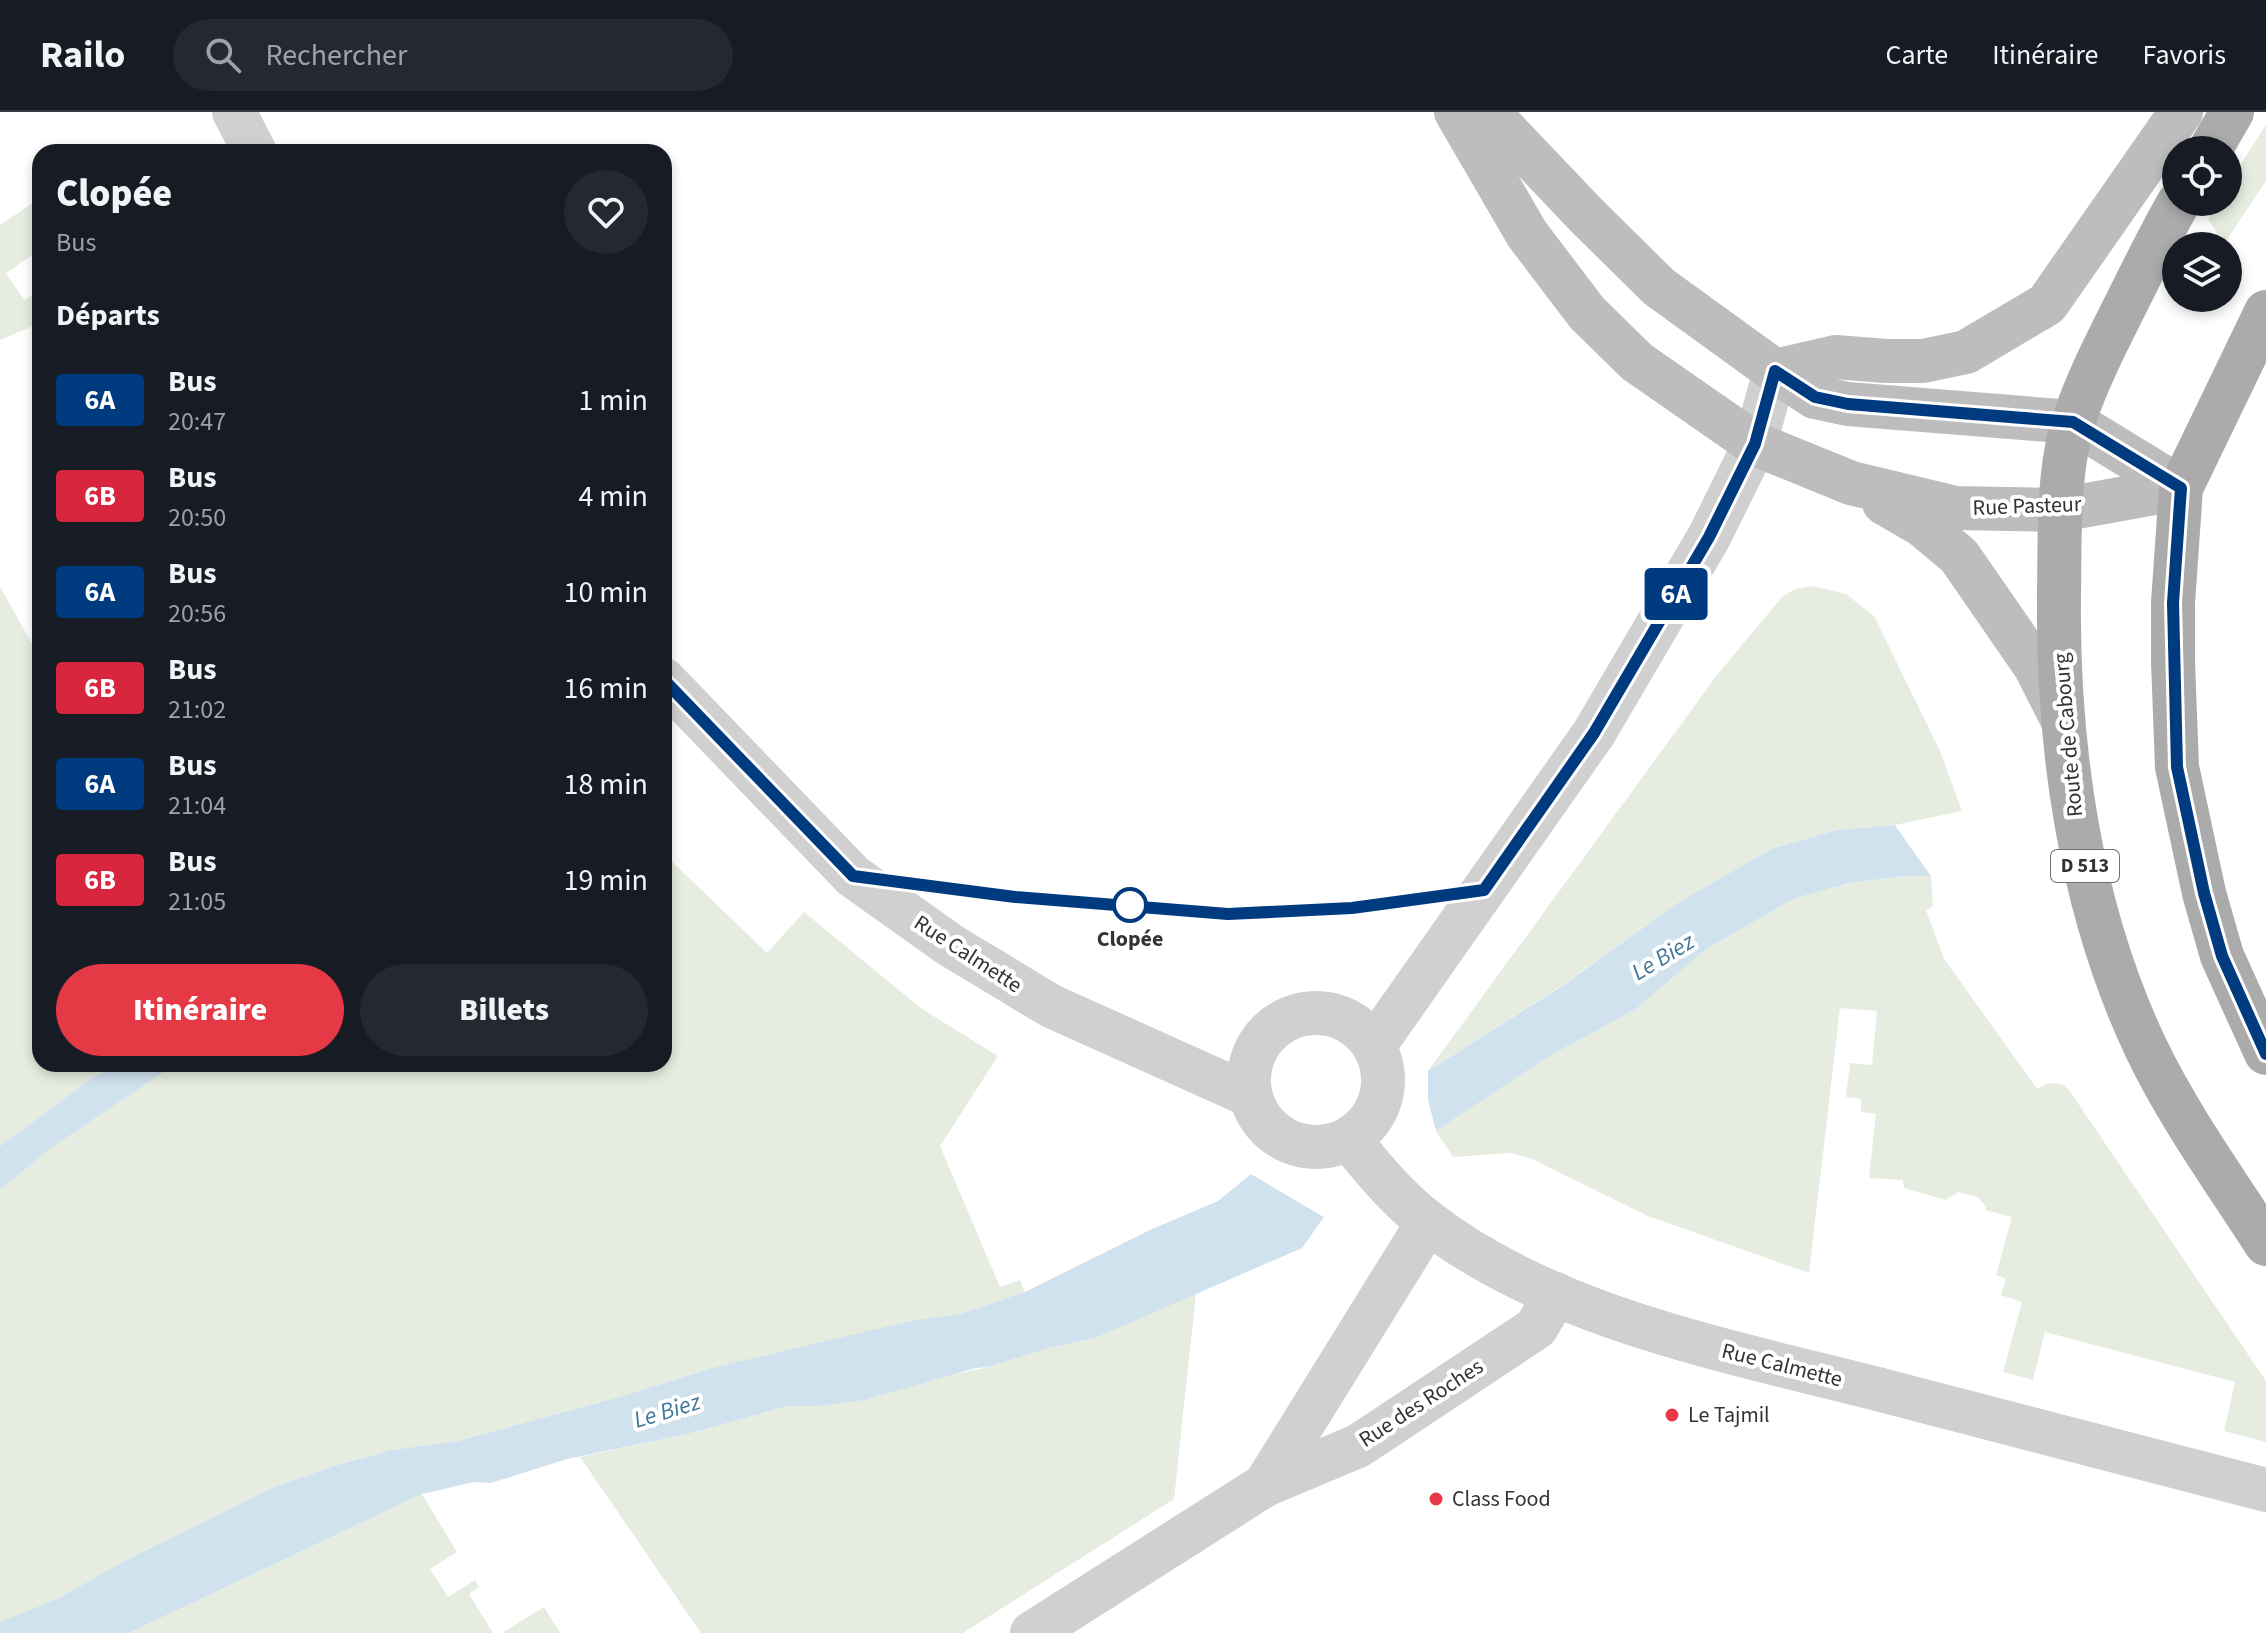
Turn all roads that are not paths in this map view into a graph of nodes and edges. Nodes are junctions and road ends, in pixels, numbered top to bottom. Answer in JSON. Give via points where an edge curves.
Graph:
{"nodes":[{"id":1,"x":234,"y":112,"type":"edge"},
{"id":2,"x":1456,"y":112,"type":"edge"},
{"id":3,"x":1488,"y":112,"type":"edge"},
{"id":4,"x":2181,"y":112,"type":"edge"},
{"id":5,"x":2232,"y":112,"type":"edge"},
{"id":6,"x":2218,"y":136,"type":"edge"},
{"id":7,"x":251,"y":144,"type":"edge"},
{"id":8,"x":2172,"y":216,"type":"edge"},
{"id":9,"x":2266,"y":312,"type":"edge"},
{"id":10,"x":1775,"y":371,"type":"junction"},
{"id":11,"x":2073,"y":422,"type":"junction"},
{"id":12,"x":1755,"y":444,"type":"junction"},
{"id":13,"x":1851,"y":483,"type":"junction"},
{"id":14,"x":2181,"y":488,"type":"junction"},
{"id":15,"x":2060,"y":510,"type":"junction"},
{"id":16,"x":672,"y":688,"type":"edge"},
{"id":17,"x":2062,"y":719,"type":"junction"},
{"id":18,"x":1374,"y":1046,"type":"junction"},
{"id":19,"x":2266,"y":1053,"type":"edge"},
{"id":20,"x":1249,"y":1095,"type":"junction"},
{"id":21,"x":1349,"y":1139,"type":"junction"},
{"id":22,"x":1428,"y":1222,"type":"junction"},
{"id":23,"x":2266,"y":1244,"type":"edge"},
{"id":24,"x":1556,"y":1294,"type":"junction"},
{"id":25,"x":1265,"y":1485,"type":"junction"},
{"id":26,"x":2266,"y":1490,"type":"edge"},
{"id":27,"x":1032,"y":1633,"type":"edge"}],
"edges":[{"from":1,"to":7,"type":"street"},
{"from":2,"to":12,"type":"main road","name":"Rue Pasteur","via":[[1532,242],[1587,313],[1637,362]]},
{"from":3,"to":10,"type":"main road","via":[[1659,287]]},
{"from":4,"to":10,"type":"main road","via":[[2047,304],[1966,352],[1923,361],[1836,357]]},
{"from":5,"to":6,"type":"main road"},
{"from":8,"to":11,"type":"main road","number":"D 513","via":[[2098,360]]},
{"from":9,"to":14,"type":"main road"},
{"from":10,"to":11,"type":"main road","via":[[1815,397],[1848,404]]},
{"from":10,"to":12,"type":"street"},
{"from":11,"to":14,"type":"main road"},
{"from":11,"to":15,"type":"main road","name":"Route de Cabourg","number":"D 513"},
{"from":12,"to":13,"type":"main road","name":"Rue Pasteur"},
{"from":12,"to":18,"type":"street","via":[[1709,537],[1594,733]]},
{"from":13,"to":15,"type":"main road","name":"Rue Pasteur","via":[[1955,508]]},
{"from":13,"to":17,"type":"main road","via":[[1922,525],[1959,556],[2035,666]]},
{"from":14,"to":15,"type":"main road","name":"Rue Pasteur"},
{"from":14,"to":19,"type":"main road","via":[[2173,603],[2177,767],[2222,956]]},
{"from":15,"to":17,"type":"main road","name":"Route de Cabourg","number":"D 513"},
{"from":16,"to":20,"type":"street","name":"Rue Calmette","via":[[853,876],[950,945],[1051,1006]]},
{"from":17,"to":23,"type":"main road","name":"Route de Cabourg","number":"D 513","via":[[2091,895],[2129,1007],[2181,1113]]},
{"from":18,"to":20,"type":"street","via":[[1357,1025],[1332,1014],[1305,1013],[1279,1023],[1259,1042],[1249,1067]]},
{"from":18,"to":21,"type":"street","via":[[1384,1071],[1381,1098],[1369,1122]]},
{"from":20,"to":21,"type":"street","via":[[1259,1118],[1288,1141],[1325,1147]]},
{"from":21,"to":22,"type":"street","name":"Rue Calmette"},
{"from":22,"to":24,"type":"street","name":"Rue Calmette","via":[[1494,1265]]},
{"from":22,"to":25,"type":"street","name":"Rue des Roches"},
{"from":24,"to":25,"type":"street","name":"Rue des Roches","via":[[1536,1328],[1358,1446]]},
{"from":24,"to":26,"type":"street","name":"Rue Calmette","via":[[1669,1336]]},
{"from":25,"to":27,"type":"street","name":"Rue des Roches"}]}
